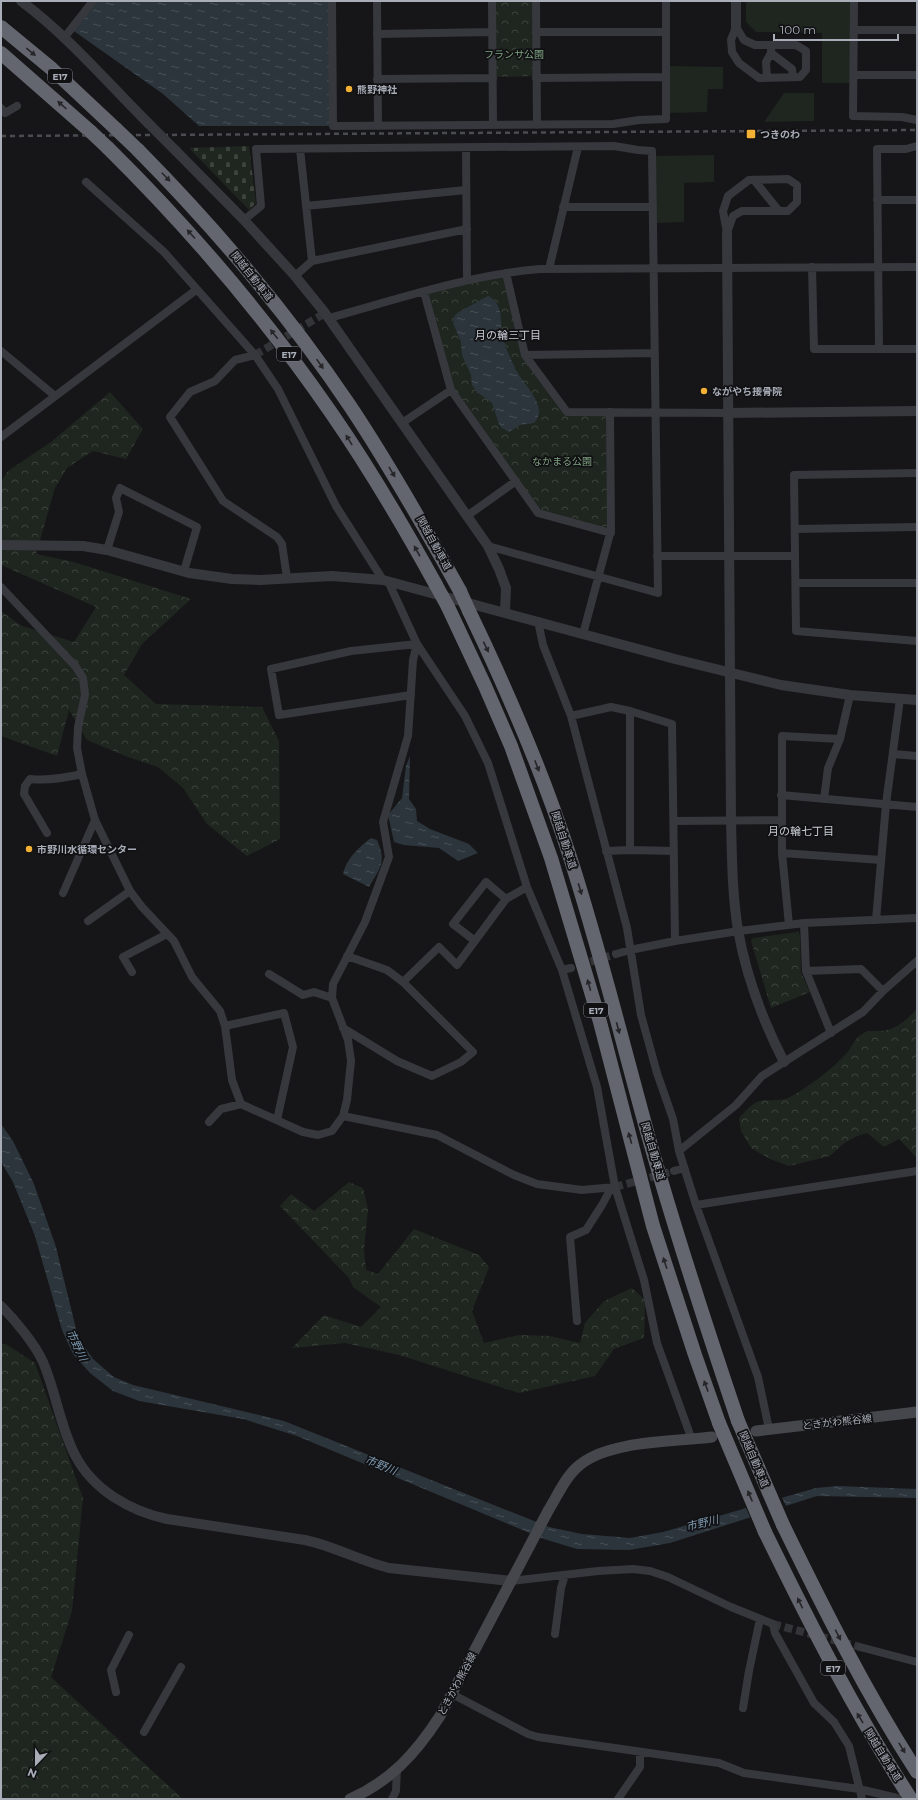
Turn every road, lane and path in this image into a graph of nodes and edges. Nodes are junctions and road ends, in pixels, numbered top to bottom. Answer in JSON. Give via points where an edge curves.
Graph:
{"nodes":[{"id":1,"x":21,"y":1,"type":"edge"},
{"id":2,"x":93,"y":1,"type":"edge"},
{"id":3,"x":332,"y":1,"type":"edge"},
{"id":4,"x":376,"y":1,"type":"edge"},
{"id":5,"x":492,"y":1,"type":"edge"},
{"id":6,"x":536,"y":1,"type":"edge"},
{"id":7,"x":666,"y":1,"type":"edge"},
{"id":8,"x":736,"y":1,"type":"edge"},
{"id":9,"x":854,"y":1,"type":"edge"},
{"id":10,"x":1,"y":27,"type":"edge"},
{"id":11,"x":736,"y":27,"type":"junction"},
{"id":12,"x":854,"y":30,"type":"junction"},
{"id":13,"x":917,"y":30,"type":"edge"},
{"id":14,"x":492,"y":32,"type":"junction"},
{"id":15,"x":536,"y":32,"type":"junction"},
{"id":16,"x":666,"y":32,"type":"junction"},
{"id":17,"x":377,"y":34,"type":"junction"},
{"id":18,"x":64,"y":38,"type":"junction"},
{"id":19,"x":771,"y":49,"type":"junction"},
{"id":20,"x":1,"y":53,"type":"edge"},
{"id":21,"x":854,"y":75,"type":"junction"},
{"id":22,"x":917,"y":75,"type":"edge"},
{"id":23,"x":666,"y":77,"type":"junction"},
{"id":24,"x":792,"y":77,"type":"junction"},
{"id":25,"x":492,"y":78,"type":"junction"},
{"id":26,"x":536,"y":78,"type":"junction"},
{"id":27,"x":767,"y":78,"type":"junction"},
{"id":28,"x":377,"y":79,"type":"junction"},
{"id":29,"x":17,"y":106,"type":"dead end"},
{"id":30,"x":1,"y":108,"type":"edge"},
{"id":31,"x":917,"y":120,"type":"edge"},
{"id":32,"x":493,"y":125,"type":"junction"},
{"id":33,"x":537,"y":125,"type":"junction"},
{"id":34,"x":378,"y":126,"type":"junction"},
{"id":35,"x":917,"y":146,"type":"edge"},
{"id":36,"x":578,"y":147,"type":"junction"},
{"id":37,"x":466,"y":148,"type":"junction"},
{"id":38,"x":300,"y":149,"type":"junction"},
{"id":39,"x":754,"y":180,"type":"junction"},
{"id":40,"x":86,"y":182,"type":"dead end"},
{"id":41,"x":466,"y":190,"type":"junction"},
{"id":42,"x":877,"y":200,"type":"junction"},
{"id":43,"x":917,"y":200,"type":"edge"},
{"id":44,"x":306,"y":206,"type":"junction"},
{"id":45,"x":564,"y":207,"type":"junction"},
{"id":46,"x":653,"y":207,"type":"junction"},
{"id":47,"x":779,"y":211,"type":"junction"},
{"id":48,"x":244,"y":220,"type":"junction"},
{"id":49,"x":467,"y":229,"type":"junction"},
{"id":50,"x":727,"y":232,"type":"junction"},
{"id":51,"x":312,"y":261,"type":"junction"},
{"id":52,"x":812,"y":267,"type":"junction"},
{"id":53,"x":878,"y":267,"type":"junction"},
{"id":54,"x":917,"y":267,"type":"edge"},
{"id":55,"x":654,"y":268,"type":"junction"},
{"id":56,"x":727,"y":268,"type":"junction"},
{"id":57,"x":549,"y":269,"type":"junction"},
{"id":58,"x":506,"y":273,"type":"junction"},
{"id":59,"x":295,"y":276,"type":"junction"},
{"id":60,"x":467,"y":280,"type":"junction"},
{"id":61,"x":196,"y":290,"type":"junction"},
{"id":62,"x":424,"y":292,"type":"junction"},
{"id":63,"x":329,"y":318,"type":"junction"},
{"id":64,"x":879,"y":349,"type":"junction"},
{"id":65,"x":917,"y":349,"type":"edge"},
{"id":66,"x":1,"y":351,"type":"edge"},
{"id":67,"x":655,"y":353,"type":"junction"},
{"id":68,"x":255,"y":355,"type":"junction"},
{"id":69,"x":525,"y":355,"type":"junction"},
{"id":70,"x":451,"y":390,"type":"junction"},
{"id":71,"x":55,"y":396,"type":"junction"},
{"id":72,"x":917,"y":411,"type":"edge"},
{"id":73,"x":610,"y":412,"type":"junction"},
{"id":74,"x":656,"y":412,"type":"junction"},
{"id":75,"x":728,"y":413,"type":"junction"},
{"id":76,"x":402,"y":424,"type":"junction"},
{"id":77,"x":1,"y":438,"type":"edge"},
{"id":78,"x":917,"y":473,"type":"edge"},
{"id":79,"x":516,"y":481,"type":"junction"},
{"id":80,"x":467,"y":516,"type":"junction"},
{"id":81,"x":917,"y":527,"type":"edge"},
{"id":82,"x":795,"y":529,"type":"junction"},
{"id":83,"x":611,"y":533,"type":"junction"},
{"id":84,"x":1,"y":545,"type":"edge"},
{"id":85,"x":488,"y":546,"type":"junction"},
{"id":86,"x":107,"y":550,"type":"junction"},
{"id":87,"x":657,"y":556,"type":"junction"},
{"id":88,"x":730,"y":556,"type":"junction"},
{"id":89,"x":795,"y":556,"type":"junction"},
{"id":90,"x":184,"y":571,"type":"junction"},
{"id":91,"x":599,"y":577,"type":"junction"},
{"id":92,"x":287,"y":578,"type":"junction"},
{"id":93,"x":385,"y":581,"type":"junction"},
{"id":94,"x":796,"y":583,"type":"junction"},
{"id":95,"x":917,"y":583,"type":"edge"},
{"id":96,"x":1,"y":586,"type":"edge"},
{"id":97,"x":505,"y":612,"type":"junction"},
{"id":98,"x":538,"y":621,"type":"junction"},
{"id":99,"x":583,"y":634,"type":"junction"},
{"id":100,"x":917,"y":641,"type":"edge"},
{"id":101,"x":417,"y":644,"type":"junction"},
{"id":102,"x":730,"y":672,"type":"junction"},
{"id":103,"x":411,"y":695,"type":"junction"},
{"id":104,"x":850,"y":695,"type":"junction"},
{"id":105,"x":900,"y":699,"type":"junction"},
{"id":106,"x":917,"y":700,"type":"edge"},
{"id":107,"x":630,"y":711,"type":"junction"},
{"id":108,"x":571,"y":716,"type":"junction"},
{"id":109,"x":840,"y":739,"type":"junction"},
{"id":110,"x":893,"y":754,"type":"junction"},
{"id":111,"x":917,"y":756,"type":"edge"},
{"id":112,"x":82,"y":774,"type":"junction"},
{"id":113,"x":781,"y":795,"type":"junction"},
{"id":114,"x":824,"y":798,"type":"junction"},
{"id":115,"x":886,"y":804,"type":"junction"},
{"id":116,"x":917,"y":807,"type":"edge"},
{"id":117,"x":95,"y":820,"type":"junction"},
{"id":118,"x":730,"y":820,"type":"junction"},
{"id":119,"x":781,"y":820,"type":"junction"},
{"id":120,"x":674,"y":821,"type":"junction"},
{"id":121,"x":47,"y":833,"type":"dead end"},
{"id":122,"x":630,"y":850,"type":"junction"},
{"id":123,"x":606,"y":851,"type":"junction"},
{"id":124,"x":674,"y":851,"type":"junction"},
{"id":125,"x":782,"y":853,"type":"junction"},
{"id":126,"x":880,"y":860,"type":"junction"},
{"id":127,"x":528,"y":887,"type":"junction"},
{"id":128,"x":130,"y":891,"type":"junction"},
{"id":129,"x":64,"y":893,"type":"dead end"},
{"id":130,"x":506,"y":899,"type":"junction"},
{"id":131,"x":917,"y":918,"type":"edge"},
{"id":132,"x":876,"y":920,"type":"junction"},
{"id":133,"x":88,"y":921,"type":"dead end"},
{"id":134,"x":804,"y":923,"type":"junction"},
{"id":135,"x":789,"y":925,"type":"junction"},
{"id":136,"x":739,"y":931,"type":"junction"},
{"id":137,"x":167,"y":934,"type":"junction"},
{"id":138,"x":475,"y":941,"type":"junction"},
{"id":139,"x":675,"y":941,"type":"junction"},
{"id":140,"x":630,"y":950,"type":"junction"},
{"id":141,"x":616,"y":954,"type":"tunnel mouth"},
{"id":142,"x":347,"y":956,"type":"junction"},
{"id":143,"x":917,"y":961,"type":"edge"},
{"id":144,"x":571,"y":968,"type":"tunnel mouth"},
{"id":145,"x":562,"y":970,"type":"junction"},
{"id":146,"x":806,"y":971,"type":"junction"},
{"id":147,"x":132,"y":972,"type":"dead end"},
{"id":148,"x":269,"y":974,"type":"dead end"},
{"id":149,"x":403,"y":982,"type":"junction"},
{"id":150,"x":883,"y":991,"type":"junction"},
{"id":151,"x":332,"y":998,"type":"junction"},
{"id":152,"x":225,"y":1026,"type":"junction"},
{"id":153,"x":343,"y":1028,"type":"junction"},
{"id":154,"x":831,"y":1033,"type":"junction"},
{"id":155,"x":784,"y":1062,"type":"junction"},
{"id":156,"x":241,"y":1104,"type":"junction"},
{"id":157,"x":343,"y":1116,"type":"junction"},
{"id":158,"x":277,"y":1120,"type":"junction"},
{"id":159,"x":209,"y":1122,"type":"dead end"},
{"id":160,"x":679,"y":1151,"type":"junction"},
{"id":161,"x":684,"y":1168,"type":"junction"},
{"id":162,"x":917,"y":1170,"type":"edge"},
{"id":163,"x":674,"y":1171,"type":"tunnel mouth"},
{"id":164,"x":613,"y":1188,"type":"junction"},
{"id":165,"x":696,"y":1205,"type":"junction"},
{"id":166,"x":1,"y":1306,"type":"edge"},
{"id":167,"x":577,"y":1321,"type":"dead end"},
{"id":168,"x":917,"y":1412,"type":"edge"},
{"id":169,"x":769,"y":1429,"type":"junction"},
{"id":170,"x":756,"y":1431,"type":"dead end"},
{"id":171,"x":712,"y":1437,"type":"dead end"},
{"id":172,"x":692,"y":1440,"type":"junction"},
{"id":173,"x":565,"y":1575,"type":"junction"},
{"id":174,"x":511,"y":1581,"type":"junction"},
{"id":175,"x":760,"y":1619,"type":"junction"},
{"id":176,"x":555,"y":1634,"type":"dead end"},
{"id":177,"x":129,"y":1636,"type":"dead end"},
{"id":178,"x":860,"y":1647,"type":"tunnel mouth"},
{"id":179,"x":917,"y":1662,"type":"edge"},
{"id":180,"x":181,"y":1666,"type":"dead end"},
{"id":181,"x":116,"y":1692,"type":"dead end"},
{"id":182,"x":452,"y":1694,"type":"junction"},
{"id":183,"x":743,"y":1708,"type":"dead end"},
{"id":184,"x":144,"y":1732,"type":"dead end"},
{"id":185,"x":640,"y":1752,"type":"junction"},
{"id":186,"x":397,"y":1769,"type":"junction"},
{"id":187,"x":917,"y":1772,"type":"edge"},
{"id":188,"x":859,"y":1789,"type":"junction"},
{"id":189,"x":893,"y":1797,"type":"dead end"},
{"id":190,"x":350,"y":1799,"type":"edge"},
{"id":191,"x":392,"y":1799,"type":"edge"},
{"id":192,"x":618,"y":1799,"type":"edge"},
{"id":193,"x":862,"y":1799,"type":"edge"},
{"id":194,"x":910,"y":1799,"type":"edge"}],
"edges":[{"from":1,"to":18,"type":"street"},
{"from":2,"to":18,"type":"street"},
{"from":3,"to":34,"type":"street","via":[[333,126]]},
{"from":4,"to":17,"type":"street"},
{"from":5,"to":14,"type":"street"},
{"from":6,"to":15,"type":"street"},
{"from":7,"to":16,"type":"street"},
{"from":8,"to":11,"type":"street"},
{"from":9,"to":12,"type":"street"},
{"from":10,"to":187,"type":"highway","name":"関越自動車道","number":"E17","one_way":true,"bridge":true,"via":[[52,69],[138,150],[220,236],[263,288],[349,405],[418,514],[460,591],[527,738],[569,854],[673,1221],[738,1422],[783,1525],[847,1653]]},
{"from":11,"to":19,"type":"street","via":[[744,40]]},
{"from":11,"to":27,"type":"street","via":[[731,40],[732,52],[739,63],[759,78]]},
{"from":12,"to":13,"type":"street"},
{"from":12,"to":21,"type":"street"},
{"from":14,"to":17,"type":"street"},
{"from":14,"to":25,"type":"street"},
{"from":15,"to":16,"type":"street"},
{"from":15,"to":26,"type":"street"},
{"from":16,"to":23,"type":"street"},
{"from":17,"to":28,"type":"street"},
{"from":18,"to":48,"type":"street","bridge":true},
{"from":19,"to":24,"type":"street","via":[[792,69]]},
{"from":19,"to":24,"type":"street","via":[[796,45],[806,52],[806,70],[800,77]]},
{"from":19,"to":27,"type":"street","via":[[766,62]]},
{"from":194,"to":20,"type":"highway","name":"関越自動車道","number":"E17","one_way":true,"bridge":true,"via":[[832,1666],[765,1532],[719,1423],[653,1226],[600,1022],[551,858],[511,746],[448,607],[403,526],[341,428],[291,357],[205,249],[159,198],[108,148]]},
{"from":21,"to":22,"type":"street"},
{"from":21,"to":31,"type":"street","via":[[854,116],[902,117]]},
{"from":23,"to":26,"type":"street"},
{"from":23,"to":33,"type":"street","via":[[666,119],[613,124]]},
{"from":24,"to":27,"type":"street"},
{"from":25,"to":28,"type":"street"},
{"from":25,"to":32,"type":"street"},
{"from":26,"to":33,"type":"street"},
{"from":28,"to":34,"type":"street"},
{"from":29,"to":30,"type":"street","via":[[5,112]]},
{"from":32,"to":33,"type":"street"},
{"from":32,"to":34,"type":"street"},
{"from":35,"to":42,"type":"street","via":[[906,149],[876,149]]},
{"from":36,"to":37,"type":"street"},
{"from":36,"to":45,"type":"street"},
{"from":36,"to":46,"type":"street","via":[[614,146],[652,151]]},
{"from":37,"to":38,"type":"street"},
{"from":37,"to":41,"type":"street"},
{"from":38,"to":44,"type":"street"},
{"from":38,"to":48,"type":"street","via":[[256,149],[261,206]]},
{"from":39,"to":47,"type":"street"},
{"from":39,"to":47,"type":"street","via":[[788,179],[797,185],[797,202],[788,211]]},
{"from":39,"to":50,"type":"street","via":[[748,180],[728,196],[723,211]]},
{"from":40,"to":61,"type":"street","via":[[164,252]]},
{"from":41,"to":44,"type":"street"},
{"from":41,"to":49,"type":"street"},
{"from":42,"to":43,"type":"street"},
{"from":42,"to":53,"type":"street"},
{"from":44,"to":51,"type":"street"},
{"from":45,"to":46,"type":"street"},
{"from":45,"to":57,"type":"street"},
{"from":46,"to":55,"type":"street"},
{"from":47,"to":50,"type":"street","via":[[742,211],[733,216]]},
{"from":48,"to":59,"type":"street"},
{"from":49,"to":51,"type":"street"},
{"from":49,"to":60,"type":"street"},
{"from":50,"to":56,"type":"street"},
{"from":51,"to":59,"type":"street"},
{"from":52,"to":53,"type":"street"},
{"from":52,"to":56,"type":"street"},
{"from":52,"to":64,"type":"street","via":[[814,349]]},
{"from":53,"to":54,"type":"street"},
{"from":53,"to":64,"type":"street"},
{"from":55,"to":56,"type":"street"},
{"from":55,"to":57,"type":"street"},
{"from":55,"to":67,"type":"street"},
{"from":56,"to":75,"type":"street"},
{"from":57,"to":58,"type":"street"},
{"from":58,"to":60,"type":"street"},
{"from":58,"to":69,"type":"street"},
{"from":59,"to":63,"type":"street"},
{"from":60,"to":62,"type":"street"},
{"from":61,"to":68,"type":"street"},
{"from":61,"to":71,"type":"street"},
{"from":62,"to":63,"type":"street"},
{"from":62,"to":70,"type":"street"},
{"from":63,"to":76,"type":"street"},
{"from":64,"to":65,"type":"street"},
{"from":66,"to":71,"type":"street"},
{"from":67,"to":69,"type":"street"},
{"from":67,"to":74,"type":"street"},
{"from":68,"to":92,"type":"street","via":[[234,360],[215,380],[190,392],[170,417],[223,501],[277,537],[282,544]]},
{"from":68,"to":93,"type":"street","via":[[278,389],[336,506]]},
{"from":69,"to":73,"type":"street","via":[[567,412]]},
{"from":70,"to":76,"type":"street"},
{"from":70,"to":79,"type":"street"},
{"from":71,"to":77,"type":"street"},
{"from":72,"to":75,"type":"street"},
{"from":73,"to":74,"type":"street"},
{"from":73,"to":83,"type":"street"},
{"from":74,"to":75,"type":"street"},
{"from":74,"to":87,"type":"street"},
{"from":75,"to":88,"type":"street"},
{"from":76,"to":80,"type":"street"},
{"from":78,"to":82,"type":"street","via":[[794,475]]},
{"from":79,"to":80,"type":"street"},
{"from":79,"to":83,"type":"street","via":[[538,513]]},
{"from":80,"to":85,"type":"street"},
{"from":81,"to":82,"type":"street"},
{"from":82,"to":89,"type":"street"},
{"from":83,"to":91,"type":"street"},
{"from":84,"to":86,"type":"street","via":[[83,546]]},
{"from":85,"to":91,"type":"street"},
{"from":85,"to":97,"type":"street","via":[[506,588]]},
{"from":86,"to":90,"type":"street"},
{"from":86,"to":90,"type":"street","via":[[119,512],[116,498],[120,488],[197,527]]},
{"from":87,"to":88,"type":"street"},
{"from":87,"to":91,"type":"street","via":[[658,593]]},
{"from":88,"to":89,"type":"street"},
{"from":88,"to":102,"type":"street"},
{"from":89,"to":94,"type":"street"},
{"from":90,"to":92,"type":"street","via":[[232,579]]},
{"from":91,"to":99,"type":"street"},
{"from":92,"to":93,"type":"street","via":[[332,576]]},
{"from":93,"to":97,"type":"street"},
{"from":93,"to":101,"type":"street"},
{"from":94,"to":95,"type":"street"},
{"from":94,"to":100,"type":"street","via":[[796,631]]},
{"from":96,"to":112,"type":"street","via":[[76,667],[83,678],[85,695],[78,727],[77,748]]},
{"from":97,"to":98,"type":"street"},
{"from":98,"to":99,"type":"street"},
{"from":98,"to":108,"type":"street","via":[[543,645]]},
{"from":99,"to":102,"type":"street"},
{"from":101,"to":103,"type":"street","via":[[413,660]]},
{"from":101,"to":103,"type":"street","via":[[352,651],[271,669],[279,715]]},
{"from":101,"to":127,"type":"street","via":[[465,716],[488,763]]},
{"from":102,"to":104,"type":"street","via":[[795,688]]},
{"from":102,"to":118,"type":"street"},
{"from":103,"to":142,"type":"street","via":[[408,736],[382,822],[389,858],[364,922]]},
{"from":104,"to":105,"type":"street"},
{"from":104,"to":109,"type":"street"},
{"from":105,"to":106,"type":"street"},
{"from":105,"to":110,"type":"street"},
{"from":107,"to":108,"type":"street","via":[[611,707]]},
{"from":107,"to":120,"type":"street","via":[[672,724]]},
{"from":107,"to":122,"type":"street"},
{"from":108,"to":123,"type":"street"},
{"from":109,"to":113,"type":"street","via":[[782,736]]},
{"from":109,"to":114,"type":"street","via":[[828,768]]},
{"from":110,"to":111,"type":"street"},
{"from":110,"to":115,"type":"street"},
{"from":112,"to":117,"type":"street"},
{"from":112,"to":121,"type":"street","via":[[60,779],[30,779],[25,786],[24,794]]},
{"from":113,"to":114,"type":"street"},
{"from":113,"to":119,"type":"street"},
{"from":114,"to":115,"type":"street"},
{"from":115,"to":116,"type":"street"},
{"from":115,"to":126,"type":"street"},
{"from":117,"to":128,"type":"street"},
{"from":117,"to":129,"type":"street"},
{"from":118,"to":119,"type":"street"},
{"from":118,"to":120,"type":"street"},
{"from":118,"to":136,"type":"street","via":[[733,884]]},
{"from":119,"to":125,"type":"street"},
{"from":120,"to":124,"type":"street"},
{"from":122,"to":123,"type":"street"},
{"from":122,"to":124,"type":"street"},
{"from":123,"to":140,"type":"street","via":[[627,928]]},
{"from":124,"to":139,"type":"street"},
{"from":125,"to":126,"type":"street"},
{"from":125,"to":135,"type":"street"},
{"from":126,"to":132,"type":"street"},
{"from":127,"to":130,"type":"street"},
{"from":127,"to":145,"type":"street"},
{"from":128,"to":133,"type":"street"},
{"from":128,"to":137,"type":"street"},
{"from":130,"to":138,"type":"street"},
{"from":130,"to":138,"type":"street","via":[[486,882],[453,924]]},
{"from":131,"to":132,"type":"street"},
{"from":132,"to":134,"type":"street"},
{"from":134,"to":135,"type":"street"},
{"from":134,"to":146,"type":"street"},
{"from":135,"to":136,"type":"street"},
{"from":136,"to":139,"type":"street"},
{"from":136,"to":155,"type":"street","via":[[760,1006]]},
{"from":137,"to":147,"type":"street","via":[[123,957]]},
{"from":137,"to":152,"type":"street","via":[[174,942],[192,977],[220,1011]]},
{"from":138,"to":149,"type":"street","via":[[457,965],[439,947]]},
{"from":139,"to":140,"type":"street"},
{"from":140,"to":141,"type":"street"},
{"from":140,"to":160,"type":"street","via":[[641,1016]]},
{"from":142,"to":149,"type":"street","via":[[387,970]]},
{"from":142,"to":151,"type":"street","via":[[333,984]]},
{"from":143,"to":150,"type":"street"},
{"from":144,"to":145,"type":"street"},
{"from":145,"to":164,"type":"street","via":[[596,1087]]},
{"from":146,"to":150,"type":"street","via":[[861,969]]},
{"from":146,"to":154,"type":"street"},
{"from":148,"to":151,"type":"street","via":[[303,995],[314,992]]},
{"from":149,"to":153,"type":"street","via":[[473,1052],[461,1062],[432,1076],[398,1061]]},
{"from":150,"to":154,"type":"street","via":[[863,1012]]},
{"from":151,"to":153,"type":"street"},
{"from":152,"to":156,"type":"street","via":[[232,1080]]},
{"from":152,"to":158,"type":"street","via":[[284,1013],[293,1047]]},
{"from":153,"to":157,"type":"street","via":[[348,1040],[351,1061]]},
{"from":154,"to":155,"type":"street"},
{"from":155,"to":160,"type":"street","via":[[762,1076],[736,1105]]},
{"from":156,"to":158,"type":"street"},
{"from":156,"to":159,"type":"street","via":[[221,1109]]},
{"from":157,"to":158,"type":"street","via":[[332,1131],[318,1135],[303,1132]]},
{"from":157,"to":164,"type":"street","via":[[437,1135],[514,1175],[537,1184],[582,1190]]},
{"from":160,"to":161,"type":"street"},
{"from":161,"to":163,"type":"street"},
{"from":161,"to":165,"type":"street"},
{"from":162,"to":165,"type":"street"},
{"from":164,"to":167,"type":"street","via":[[586,1230],[570,1237]]},
{"from":164,"to":172,"type":"street","via":[[644,1280],[656,1343]]},
{"from":165,"to":169,"type":"street","via":[[758,1377]]},
{"from":166,"to":174,"type":"street","via":[[43,1362],[75,1454],[105,1490],[133,1509],[167,1519],[325,1544],[371,1564],[389,1568]]},
{"from":168,"to":169,"type":"main road","name":"ときがわ熊谷線"},
{"from":169,"to":170,"type":"main road","name":"ときがわ熊谷線"},
{"from":171,"to":172,"type":"main road"},
{"from":172,"to":174,"type":"main road","name":"ときがわ熊谷線","via":[[619,1448],[594,1456],[581,1464],[565,1482]]},
{"from":173,"to":174,"type":"street"},
{"from":173,"to":175,"type":"street","via":[[633,1569],[650,1571]]},
{"from":173,"to":176,"type":"street"},
{"from":174,"to":182,"type":"main road","name":"ときがわ熊谷線"},
{"from":175,"to":183,"type":"street","via":[[748,1671]]},
{"from":175,"to":188,"type":"street","via":[[773,1624],[775,1633],[814,1703],[834,1722],[849,1746]]},
{"from":177,"to":181,"type":"street","via":[[111,1670]]},
{"from":178,"to":179,"type":"street"},
{"from":180,"to":184,"type":"street"},
{"from":182,"to":185,"type":"street","via":[[528,1734]]},
{"from":182,"to":186,"type":"main road","name":"ときがわ熊谷線","via":[[426,1739]]},
{"from":185,"to":188,"type":"street","via":[[719,1764],[744,1773]]},
{"from":185,"to":192,"type":"street","via":[[640,1767]]},
{"from":186,"to":190,"type":"main road","name":"ときがわ熊谷線","via":[[367,1791]]},
{"from":186,"to":191,"type":"street","via":[[396,1791]]},
{"from":188,"to":189,"type":"street"},
{"from":188,"to":193,"type":"street"}]}
